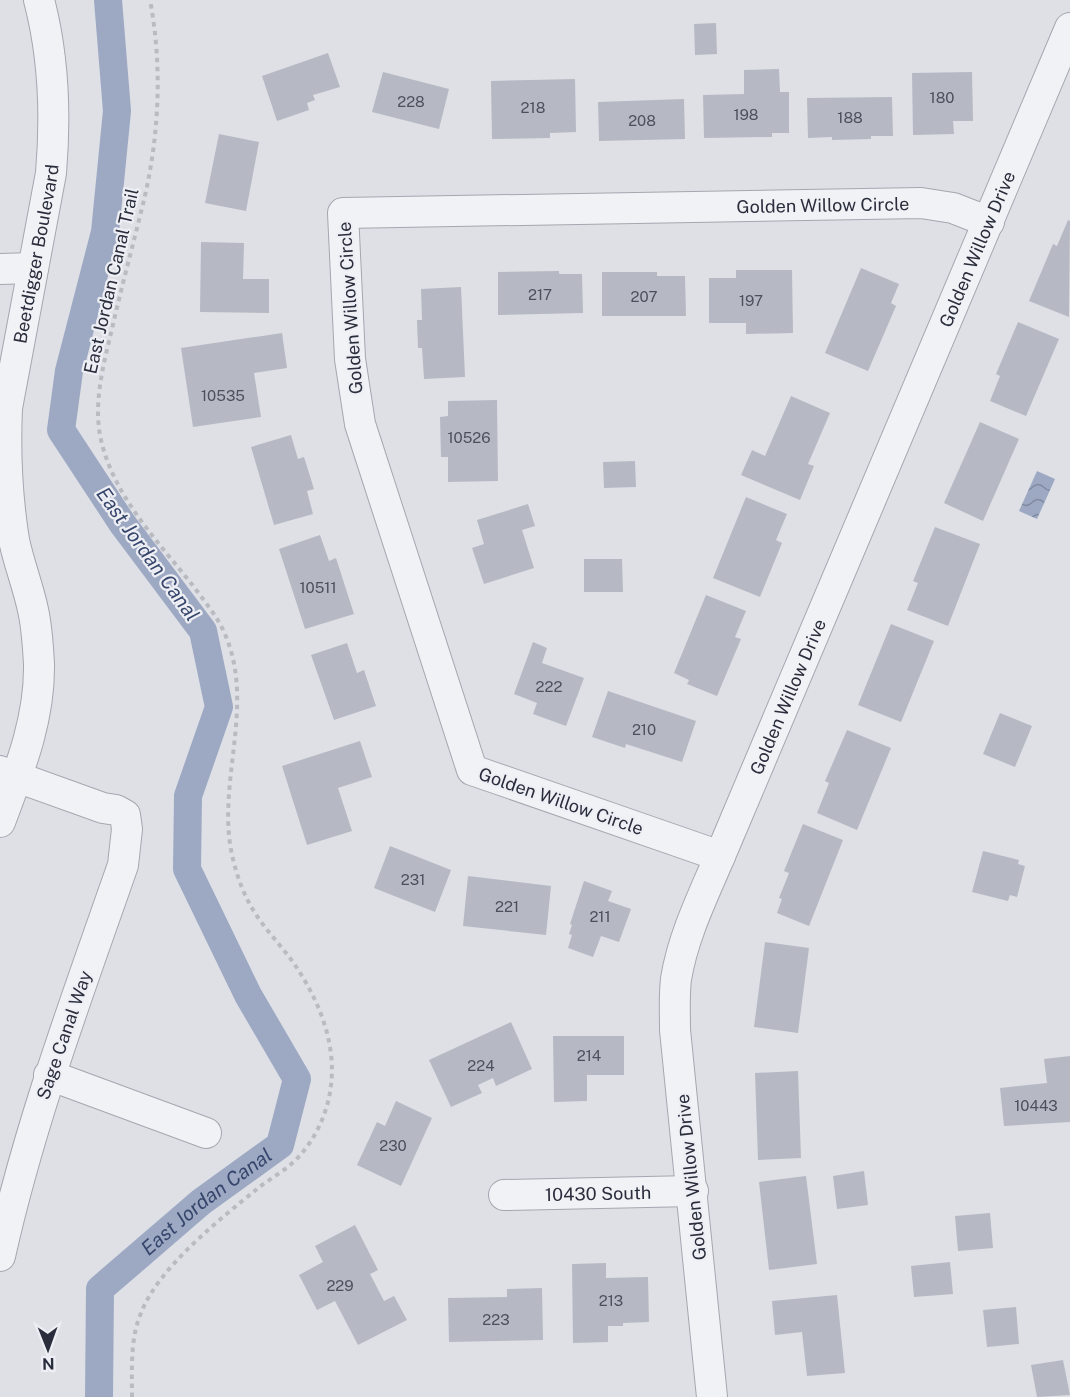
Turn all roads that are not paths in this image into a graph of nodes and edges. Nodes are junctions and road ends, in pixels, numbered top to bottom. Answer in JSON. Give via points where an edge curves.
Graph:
{"nodes":[{"id":1,"x":39,"y":0,"type":"edge"},
{"id":2,"x":1070,"y":28,"type":"edge"},
{"id":3,"x":989,"y":222,"type":"junction"},
{"id":4,"x":33,"y":268,"type":"junction"},
{"id":5,"x":0,"y":269,"type":"edge"},
{"id":6,"x":5,"y":502,"type":"edge"},
{"id":7,"x":8,"y":774,"type":"edge"},
{"id":8,"x":0,"y":822,"type":"edge"},
{"id":9,"x":720,"y":856,"type":"junction"},
{"id":10,"x":49,"y":1075,"type":"junction"},
{"id":11,"x":206,"y":1133,"type":"dead end"},
{"id":12,"x":693,"y":1191,"type":"junction"},
{"id":13,"x":504,"y":1195,"type":"dead end"},
{"id":14,"x":0,"y":1256,"type":"edge"},
{"id":15,"x":712,"y":1397,"type":"edge"}],
"edges":[{"from":1,"to":4,"type":"street","name":"Beetdigger Boulevard","via":[[55,98],[51,173]]},
{"from":2,"to":3,"type":"street","name":"Golden Willow Drive"},
{"from":3,"to":9,"type":"street","name":"Golden Willow Drive"},
{"from":3,"to":9,"type":"street","name":"Golden Willow Circle","via":[[953,208],[921,203],[343,213],[350,359],[360,424],[472,771]]},
{"from":4,"to":5,"type":"street"},
{"from":4,"to":6,"type":"street","name":"Beetdigger Boulevard","via":[[8,408]]},
{"from":6,"to":7,"type":"street","name":"Beetdigger Boulevard","via":[[33,610],[39,665],[27,749]]},
{"from":7,"to":8,"type":"street","name":"Beetdigger Boulevard"},
{"from":7,"to":10,"type":"street","name":"Sage Canal Way","via":[[125,815],[123,865]]},
{"from":9,"to":12,"type":"street","name":"Golden Willow Drive","via":[[688,933],[676,981],[675,1030]]},
{"from":10,"to":11,"type":"street"},
{"from":10,"to":14,"type":"street","name":"Sage Canal Way"},
{"from":12,"to":13,"type":"street","name":"10430 South"},
{"from":12,"to":15,"type":"street","name":"Golden Willow Drive"}]}
